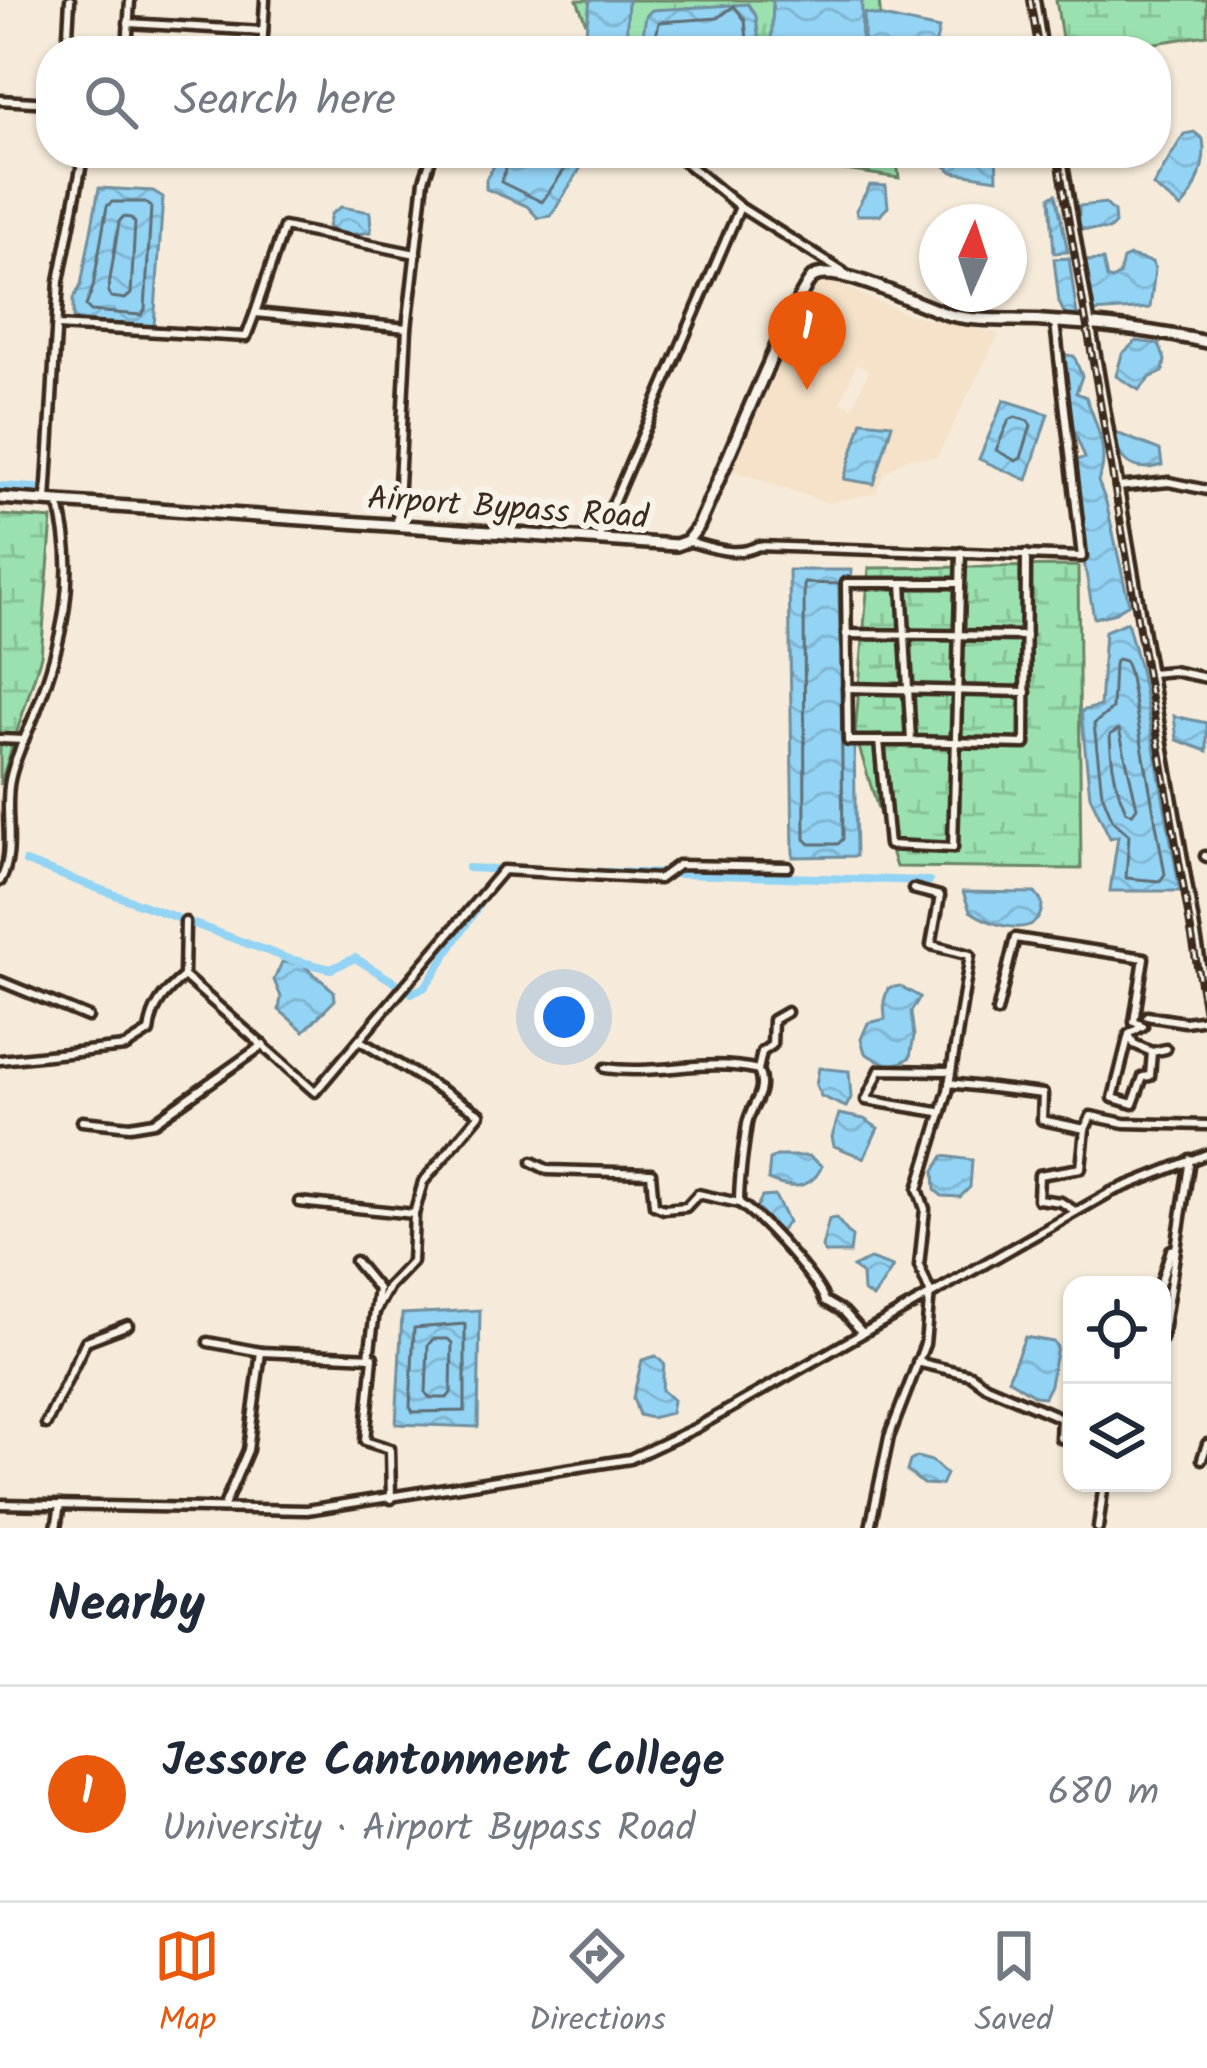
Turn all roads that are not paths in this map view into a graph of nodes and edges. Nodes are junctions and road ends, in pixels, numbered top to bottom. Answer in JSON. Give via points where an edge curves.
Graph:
{"nodes":[{"id":1,"x":70,"y":0,"type":"edge"},
{"id":2,"x":130,"y":0,"type":"edge"},
{"id":3,"x":266,"y":0,"type":"edge"},
{"id":4,"x":1035,"y":0,"type":"edge"},
{"id":5,"x":128,"y":23,"type":"junction"},
{"id":6,"x":263,"y":31,"type":"junction"},
{"id":7,"x":68,"y":36,"type":"edge"},
{"id":8,"x":128,"y":36,"type":"edge"},
{"id":9,"x":263,"y":36,"type":"edge"},
{"id":10,"x":1041,"y":36,"type":"edge"},
{"id":11,"x":0,"y":100,"type":"edge"},
{"id":12,"x":36,"y":102,"type":"edge"},
{"id":13,"x":80,"y":168,"type":"edge"},
{"id":14,"x":428,"y":168,"type":"edge"},
{"id":15,"x":692,"y":168,"type":"edge"},
{"id":16,"x":1064,"y":168,"type":"edge"},
{"id":17,"x":740,"y":207,"type":"junction"},
{"id":18,"x":416,"y":254,"type":"junction"},
{"id":19,"x":843,"y":272,"type":"junction"},
{"id":20,"x":255,"y":313,"type":"junction"},
{"id":21,"x":1055,"y":322,"type":"junction"},
{"id":22,"x":1091,"y":324,"type":"junction"},
{"id":23,"x":57,"y":326,"type":"junction"},
{"id":24,"x":407,"y":328,"type":"junction"},
{"id":25,"x":1207,"y":342,"type":"edge"},
{"id":26,"x":1118,"y":487,"type":"junction"},
{"id":27,"x":1207,"y":490,"type":"edge"},
{"id":28,"x":0,"y":498,"type":"edge"},
{"id":29,"x":52,"y":501,"type":"junction"},
{"id":30,"x":397,"y":524,"type":"junction"},
{"id":31,"x":598,"y":539,"type":"junction"},
{"id":32,"x":687,"y":541,"type":"junction"},
{"id":33,"x":961,"y":552,"type":"junction"},
{"id":34,"x":1026,"y":554,"type":"junction"},
{"id":35,"x":902,"y":583,"type":"junction"},
{"id":36,"x":960,"y":583,"type":"junction"},
{"id":37,"x":846,"y":634,"type":"junction"},
{"id":38,"x":906,"y":635,"type":"junction"},
{"id":39,"x":959,"y":635,"type":"junction"},
{"id":40,"x":1026,"y":636,"type":"junction"},
{"id":41,"x":1150,"y":673,"type":"junction"},
{"id":42,"x":1207,"y":678,"type":"edge"},
{"id":43,"x":847,"y":688,"type":"junction"},
{"id":44,"x":910,"y":689,"type":"junction"},
{"id":45,"x":957,"y":691,"type":"junction"},
{"id":46,"x":1025,"y":692,"type":"junction"},
{"id":47,"x":0,"y":739,"type":"edge"},
{"id":48,"x":24,"y":740,"type":"junction"},
{"id":49,"x":879,"y":741,"type":"junction"},
{"id":50,"x":911,"y":741,"type":"junction"},
{"id":51,"x":956,"y":743,"type":"junction"},
{"id":52,"x":788,"y":867,"type":"dead end"},
{"id":53,"x":0,"y":880,"type":"edge"},
{"id":54,"x":913,"y":889,"type":"dead end"},
{"id":55,"x":185,"y":922,"type":"dead end"},
{"id":56,"x":184,"y":976,"type":"junction"},
{"id":57,"x":0,"y":981,"type":"edge"},
{"id":58,"x":1207,"y":999,"type":"edge"},
{"id":59,"x":788,"y":1012,"type":"dead end"},
{"id":60,"x":997,"y":1012,"type":"dead end"},
{"id":61,"x":88,"y":1016,"type":"dead end"},
{"id":62,"x":1147,"y":1016,"type":"dead end"},
{"id":63,"x":1206,"y":1019,"type":"edge"},
{"id":64,"x":1129,"y":1034,"type":"junction"},
{"id":65,"x":359,"y":1040,"type":"junction"},
{"id":66,"x":262,"y":1046,"type":"junction"},
{"id":67,"x":1166,"y":1049,"type":"dead end"},
{"id":68,"x":1152,"y":1052,"type":"junction"},
{"id":69,"x":0,"y":1060,"type":"edge"},
{"id":70,"x":605,"y":1068,"type":"dead end"},
{"id":71,"x":758,"y":1070,"type":"junction"},
{"id":72,"x":949,"y":1071,"type":"dead end"},
{"id":73,"x":950,"y":1083,"type":"junction"},
{"id":74,"x":940,"y":1113,"type":"junction"},
{"id":75,"x":82,"y":1120,"type":"dead end"},
{"id":76,"x":1207,"y":1125,"type":"edge"},
{"id":77,"x":1085,"y":1130,"type":"junction"},
{"id":78,"x":1207,"y":1154,"type":"edge"},
{"id":79,"x":1190,"y":1160,"type":"junction"},
{"id":80,"x":532,"y":1162,"type":"dead end"},
{"id":81,"x":299,"y":1202,"type":"dead end"},
{"id":82,"x":739,"y":1203,"type":"junction"},
{"id":83,"x":1075,"y":1211,"type":"junction"},
{"id":84,"x":414,"y":1214,"type":"junction"},
{"id":85,"x":1176,"y":1249,"type":"junction"},
{"id":86,"x":355,"y":1262,"type":"dead end"},
{"id":87,"x":1163,"y":1276,"type":"edge"},
{"id":88,"x":1171,"y":1281,"type":"edge"},
{"id":89,"x":930,"y":1292,"type":"junction"},
{"id":90,"x":375,"y":1312,"type":"junction"},
{"id":91,"x":128,"y":1325,"type":"dead end"},
{"id":92,"x":862,"y":1331,"type":"junction"},
{"id":93,"x":208,"y":1342,"type":"dead end"},
{"id":94,"x":261,"y":1352,"type":"junction"},
{"id":95,"x":369,"y":1357,"type":"junction"},
{"id":96,"x":917,"y":1362,"type":"junction"},
{"id":97,"x":46,"y":1424,"type":"dead end"},
{"id":98,"x":1063,"y":1438,"type":"edge"},
{"id":99,"x":1207,"y":1444,"type":"edge"},
{"id":100,"x":1202,"y":1459,"type":"dead end"},
{"id":101,"x":1103,"y":1492,"type":"edge"},
{"id":102,"x":391,"y":1499,"type":"junction"},
{"id":103,"x":0,"y":1504,"type":"edge"},
{"id":104,"x":60,"y":1505,"type":"junction"},
{"id":105,"x":223,"y":1508,"type":"junction"},
{"id":106,"x":56,"y":1528,"type":"edge"},
{"id":107,"x":870,"y":1528,"type":"edge"},
{"id":108,"x":1098,"y":1528,"type":"edge"}],
"edges":[{"from":1,"to":7,"type":"street"},
{"from":2,"to":5,"type":"street"},
{"from":3,"to":6,"type":"street"},
{"from":4,"to":10,"type":"street"},
{"from":5,"to":6,"type":"street"},
{"from":5,"to":8,"type":"street"},
{"from":6,"to":9,"type":"street"},
{"from":11,"to":12,"type":"street"},
{"from":13,"to":23,"type":"street"},
{"from":14,"to":18,"type":"street"},
{"from":15,"to":17,"type":"street"},
{"from":16,"to":22,"type":"street"},
{"from":17,"to":19,"type":"street"},
{"from":17,"to":31,"type":"street"},
{"from":18,"to":20,"type":"street","via":[[284,227]]},
{"from":18,"to":24,"type":"street"},
{"from":19,"to":21,"type":"street","via":[[954,316]]},
{"from":19,"to":32,"type":"street","name":"Airport Bypass Road","via":[[807,280]]},
{"from":20,"to":23,"type":"street","via":[[246,338]]},
{"from":20,"to":24,"type":"street"},
{"from":21,"to":22,"type":"street"},
{"from":21,"to":34,"type":"street","via":[[1082,556]]},
{"from":22,"to":25,"type":"street"},
{"from":22,"to":26,"type":"street"},
{"from":23,"to":29,"type":"street"},
{"from":24,"to":30,"type":"street"},
{"from":26,"to":27,"type":"street","via":[[1169,482]]},
{"from":26,"to":41,"type":"street"},
{"from":28,"to":29,"type":"street","name":"Airport Bypass Road"},
{"from":29,"to":30,"type":"street","name":"Airport Bypass Road"},
{"from":29,"to":48,"type":"street","via":[[64,524],[63,620]]},
{"from":30,"to":31,"type":"street","name":"Airport Bypass Road"},
{"from":31,"to":32,"type":"street","name":"Airport Bypass Road"},
{"from":32,"to":33,"type":"street","via":[[732,552]]},
{"from":33,"to":34,"type":"street"},
{"from":33,"to":36,"type":"street"},
{"from":34,"to":40,"type":"street"},
{"from":35,"to":36,"type":"street"},
{"from":35,"to":37,"type":"street","via":[[845,583]]},
{"from":35,"to":38,"type":"street"},
{"from":36,"to":39,"type":"street"},
{"from":37,"to":38,"type":"street"},
{"from":37,"to":43,"type":"street"},
{"from":38,"to":39,"type":"street"},
{"from":38,"to":44,"type":"street"},
{"from":39,"to":40,"type":"street"},
{"from":39,"to":45,"type":"street"},
{"from":40,"to":46,"type":"street"},
{"from":41,"to":42,"type":"street"},
{"from":41,"to":58,"type":"street"},
{"from":43,"to":44,"type":"street"},
{"from":43,"to":49,"type":"street","via":[[848,741]]},
{"from":44,"to":45,"type":"street"},
{"from":44,"to":50,"type":"street"},
{"from":45,"to":46,"type":"street"},
{"from":45,"to":51,"type":"street"},
{"from":46,"to":51,"type":"street","via":[[1025,744]]},
{"from":47,"to":48,"type":"street"},
{"from":48,"to":53,"type":"street","via":[[7,794],[8,867]]},
{"from":49,"to":50,"type":"street"},
{"from":49,"to":51,"type":"street","via":[[889,844],[953,848]]},
{"from":50,"to":51,"type":"street"},
{"from":52,"to":65,"type":"street","via":[[678,865],[659,879],[503,870]]},
{"from":54,"to":73,"type":"street","via":[[940,896],[931,945],[970,955]]},
{"from":55,"to":56,"type":"street"},
{"from":56,"to":66,"type":"street"},
{"from":56,"to":69,"type":"street","via":[[151,1013],[149,1032],[125,1047]]},
{"from":57,"to":61,"type":"street"},
{"from":59,"to":71,"type":"street","via":[[773,1020],[772,1045]]},
{"from":60,"to":64,"type":"street","via":[[1015,938],[1144,958],[1134,1018],[1144,1026]]},
{"from":62,"to":63,"type":"street"},
{"from":64,"to":68,"type":"street"},
{"from":64,"to":68,"type":"street","via":[[1113,1098],[1133,1104],[1150,1076]]},
{"from":65,"to":66,"type":"street","via":[[315,1092]]},
{"from":65,"to":84,"type":"street","via":[[480,1114],[423,1182]]},
{"from":66,"to":75,"type":"street","via":[[154,1122]]},
{"from":67,"to":68,"type":"street"},
{"from":70,"to":71,"type":"street","via":[[716,1063]]},
{"from":71,"to":82,"type":"street","via":[[763,1083],[748,1116]]},
{"from":72,"to":74,"type":"street","via":[[880,1070],[866,1100]]},
{"from":73,"to":74,"type":"street"},
{"from":73,"to":77,"type":"street","via":[[1042,1094],[1042,1120]]},
{"from":74,"to":89,"type":"street","via":[[918,1189],[925,1209],[919,1266]]},
{"from":76,"to":77,"type":"street","via":[[1091,1116]]},
{"from":77,"to":83,"type":"street","via":[[1081,1168],[1039,1175],[1038,1198]]},
{"from":78,"to":79,"type":"street"},
{"from":79,"to":83,"type":"street"},
{"from":79,"to":85,"type":"street"},
{"from":80,"to":82,"type":"street","via":[[651,1173],[651,1198],[664,1209],[686,1207],[698,1194]]},
{"from":81,"to":84,"type":"street"},
{"from":82,"to":92,"type":"street","via":[[785,1241],[825,1301]]},
{"from":83,"to":89,"type":"street"},
{"from":84,"to":90,"type":"street","via":[[412,1262]]},
{"from":85,"to":87,"type":"street"},
{"from":85,"to":88,"type":"street"},
{"from":86,"to":90,"type":"street","via":[[377,1289]]},
{"from":89,"to":92,"type":"street"},
{"from":89,"to":96,"type":"street"},
{"from":90,"to":95,"type":"street"},
{"from":91,"to":97,"type":"street","via":[[86,1341]]},
{"from":92,"to":102,"type":"street","via":[[630,1460]]},
{"from":93,"to":94,"type":"street"},
{"from":94,"to":95,"type":"street"},
{"from":94,"to":105,"type":"street","via":[[248,1450]]},
{"from":95,"to":102,"type":"street","via":[[365,1441],[390,1449]]},
{"from":96,"to":98,"type":"street","via":[[971,1375],[1061,1418]]},
{"from":96,"to":107,"type":"street","via":[[889,1437]]},
{"from":99,"to":100,"type":"street"},
{"from":101,"to":108,"type":"street"},
{"from":102,"to":105,"type":"street","via":[[308,1510]]},
{"from":103,"to":104,"type":"street"},
{"from":104,"to":105,"type":"street"},
{"from":104,"to":106,"type":"street"}]}
